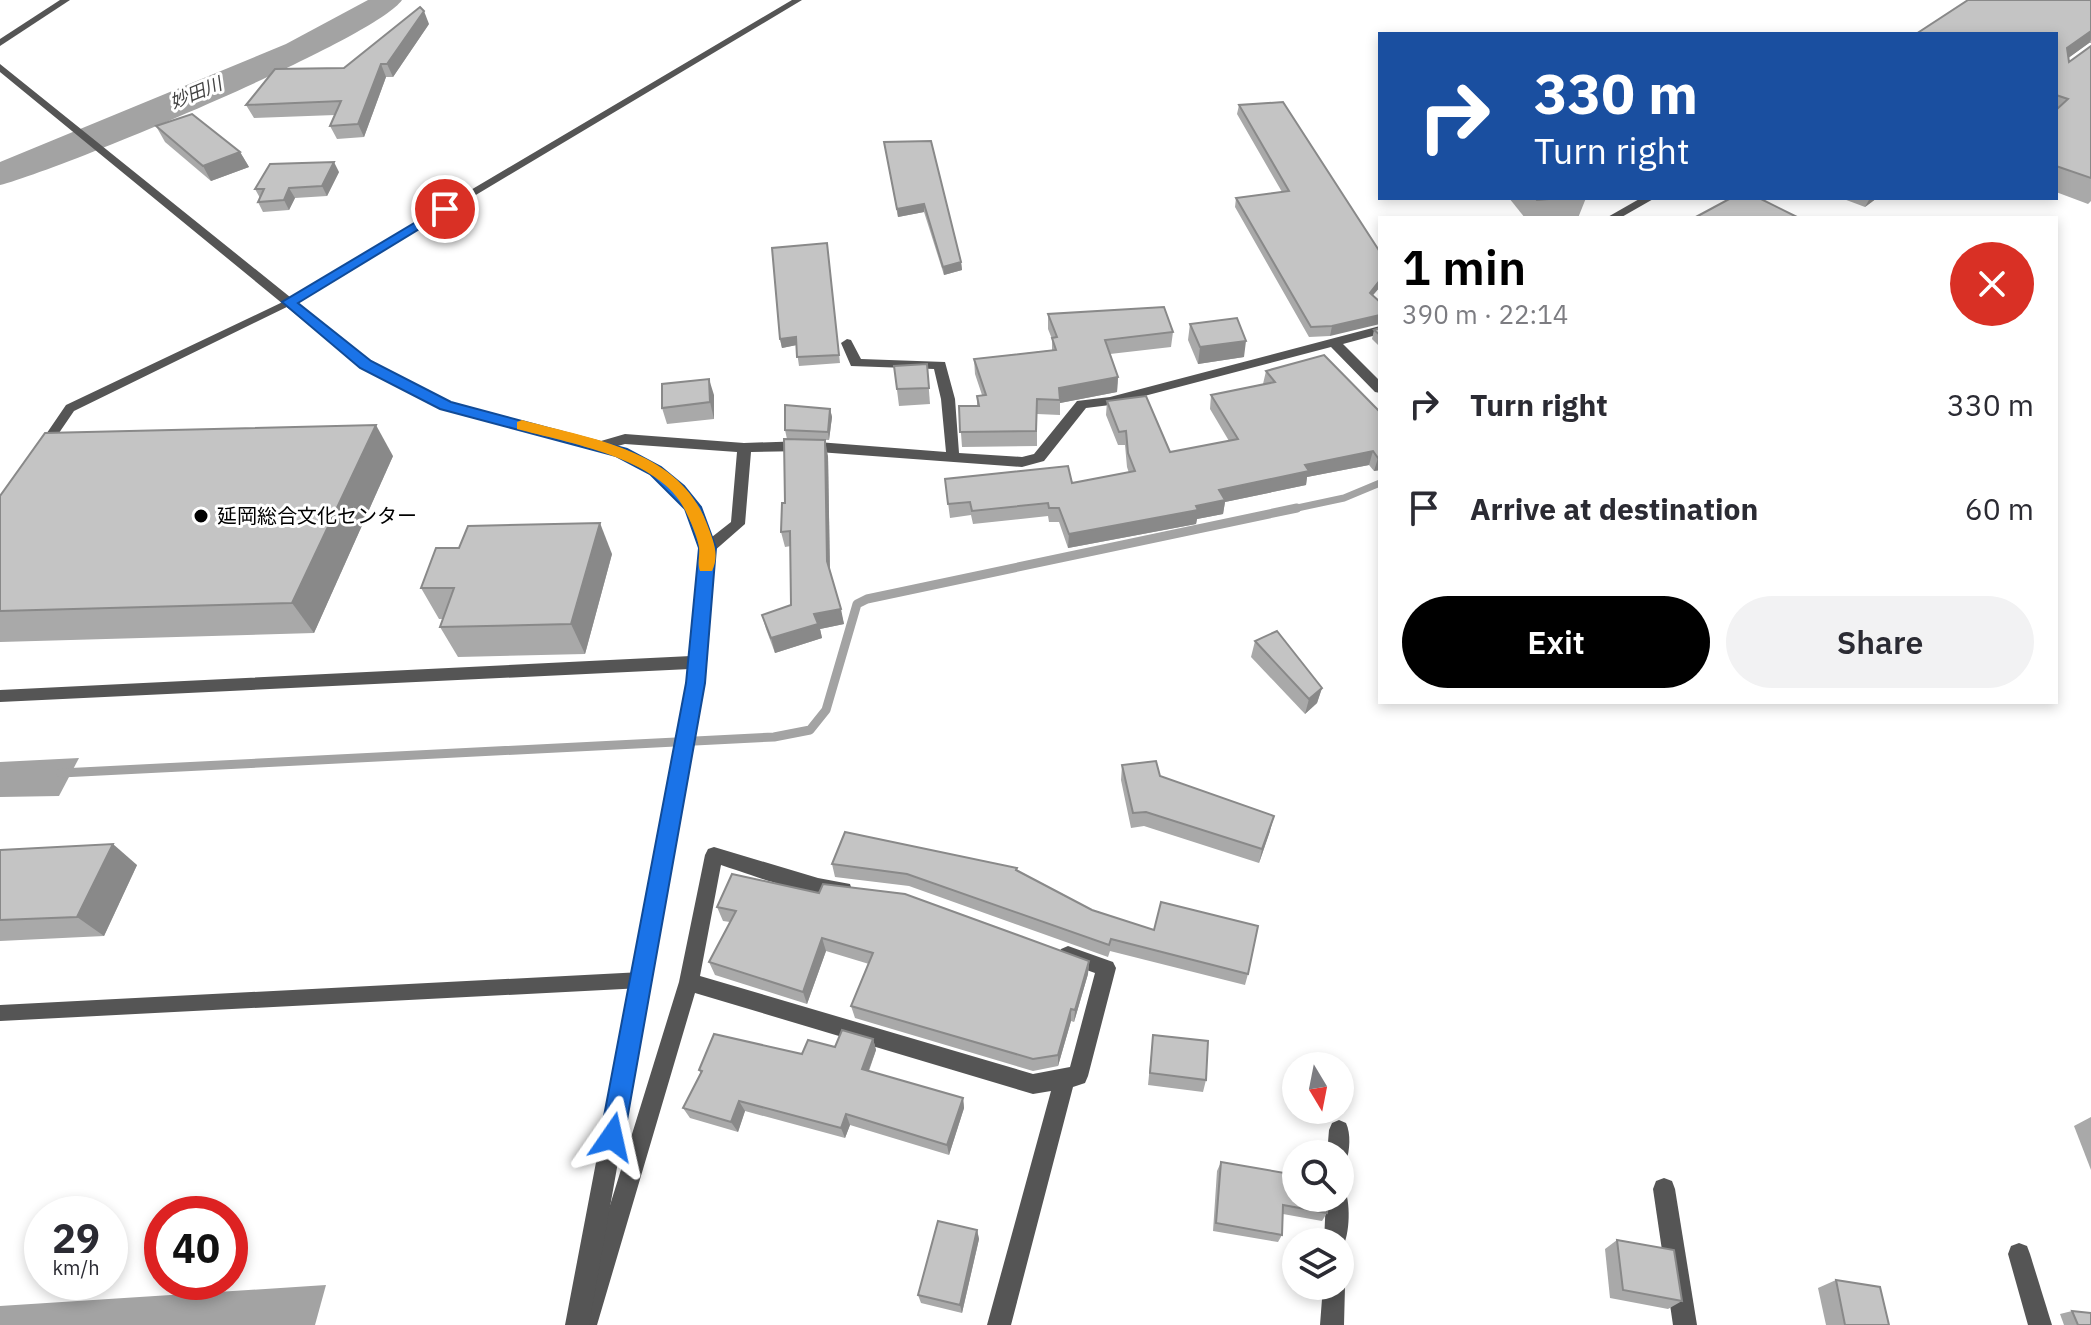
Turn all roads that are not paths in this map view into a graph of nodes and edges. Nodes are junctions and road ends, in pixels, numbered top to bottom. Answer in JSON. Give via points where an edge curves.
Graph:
{"nodes":[{"id":1,"x":66,"y":0,"type":"edge"},
{"id":2,"x":798,"y":0,"type":"edge"},
{"id":3,"x":0,"y":43,"type":"edge"},
{"id":4,"x":0,"y":67,"type":"edge"},
{"id":5,"x":1645,"y":200,"type":"edge"},
{"id":6,"x":1616,"y":216,"type":"edge"},
{"id":7,"x":289,"y":302,"type":"junction"},
{"id":8,"x":1378,"y":331,"type":"edge"},
{"id":9,"x":1334,"y":342,"type":"junction"},
{"id":10,"x":847,"y":343,"type":"dead end"},
{"id":11,"x":1378,"y":387,"type":"edge"},
{"id":12,"x":599,"y":446,"type":"junction"},
{"id":13,"x":744,"y":448,"type":"junction"},
{"id":14,"x":35,"y":458,"type":"edge"},
{"id":15,"x":953,"y":458,"type":"junction"},
{"id":16,"x":708,"y":548,"type":"junction"},
{"id":17,"x":699,"y":662,"type":"junction"},
{"id":18,"x":0,"y":696,"type":"edge"},
{"id":19,"x":865,"y":893,"type":"edge"},
{"id":20,"x":1050,"y":948,"type":"edge"},
{"id":21,"x":642,"y":980,"type":"junction"},
{"id":22,"x":689,"y":982,"type":"junction"},
{"id":23,"x":0,"y":1013,"type":"edge"},
{"id":24,"x":1065,"y":1078,"type":"junction"},
{"id":25,"x":1339,"y":1130,"type":"dead end"},
{"id":26,"x":1339,"y":1140,"type":"edge"},
{"id":27,"x":1664,"y":1189,"type":"dead end"},
{"id":28,"x":2019,"y":1254,"type":"dead end"},
{"id":29,"x":1333,"y":1300,"type":"edge"},
{"id":30,"x":577,"y":1325,"type":"edge"},
{"id":31,"x":585,"y":1325,"type":"edge"},
{"id":32,"x":999,"y":1325,"type":"edge"},
{"id":33,"x":1332,"y":1325,"type":"edge"},
{"id":34,"x":1685,"y":1325,"type":"edge"},
{"id":35,"x":2040,"y":1325,"type":"edge"}],
"edges":[{"from":1,"to":3,"type":"street"},
{"from":2,"to":7,"type":"street"},
{"from":4,"to":7,"type":"street"},
{"from":5,"to":6,"type":"street"},
{"from":7,"to":12,"type":"street","via":[[365,364],[446,405]]},
{"from":7,"to":14,"type":"lane","via":[[70,408]]},
{"from":8,"to":9,"type":"street"},
{"from":9,"to":11,"type":"street"},
{"from":9,"to":15,"type":"street","via":[[1082,404],[1039,458]]},
{"from":10,"to":15,"type":"street","via":[[856,363],[940,365]]},
{"from":12,"to":13,"type":"street","via":[[625,439]]},
{"from":12,"to":16,"type":"street","via":[[655,471],[679,490],[693,507]]},
{"from":13,"to":15,"type":"street","via":[[805,446]]},
{"from":13,"to":16,"type":"street","via":[[738,524]]},
{"from":16,"to":17,"type":"street"},
{"from":17,"to":18,"type":"street"},
{"from":17,"to":21,"type":"street"},
{"from":19,"to":22,"type":"street","via":[[818,886],[714,855]]},
{"from":20,"to":24,"type":"street","via":[[1106,968],[1078,1076]]},
{"from":21,"to":23,"type":"lane"},
{"from":21,"to":30,"type":"street"},
{"from":22,"to":24,"type":"street","via":[[1033,1084]]},
{"from":22,"to":31,"type":"street"},
{"from":24,"to":32,"type":"street"},
{"from":25,"to":26,"type":"street"},
{"from":27,"to":34,"type":"street"},
{"from":28,"to":35,"type":"street"},
{"from":29,"to":33,"type":"street"}]}
